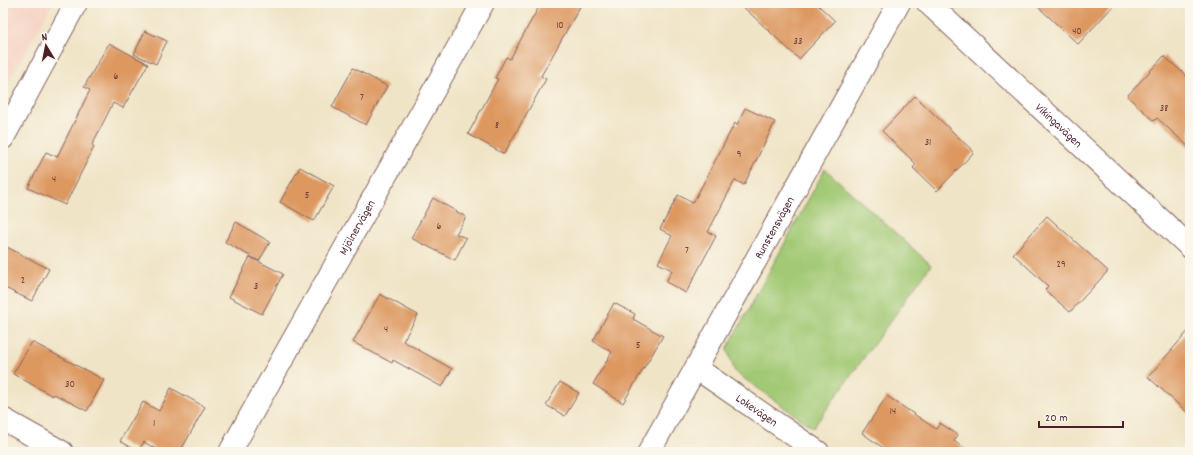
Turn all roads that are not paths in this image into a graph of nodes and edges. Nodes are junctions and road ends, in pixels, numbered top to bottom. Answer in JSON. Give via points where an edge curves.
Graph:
{"nodes":[{"id":1,"x":76,"y":3,"type":"edge"},
{"id":2,"x":483,"y":3,"type":"edge"},
{"id":3,"x":899,"y":3,"type":"edge"},
{"id":4,"x":928,"y":3,"type":"edge"},
{"id":5,"x":3,"y":138,"type":"edge"},
{"id":6,"x":1190,"y":246,"type":"edge"},
{"id":7,"x":696,"y":368,"type":"junction"},
{"id":8,"x":3,"y":419,"type":"edge"},
{"id":9,"x":62,"y":452,"type":"edge"},
{"id":10,"x":230,"y":452,"type":"edge"},
{"id":11,"x":649,"y":452,"type":"edge"},
{"id":12,"x":818,"y":452,"type":"edge"}],
"edges":[{"from":1,"to":5,"type":"street"},
{"from":2,"to":10,"type":"street","name":"Mjölnervägen"},
{"from":3,"to":7,"type":"street","name":"Runstensvägen"},
{"from":4,"to":6,"type":"street","name":"Vikingavägen"},
{"from":7,"to":11,"type":"street","name":"Runstensvägen"},
{"from":7,"to":12,"type":"street","name":"Lokevägen"},
{"from":8,"to":9,"type":"street"}]}
